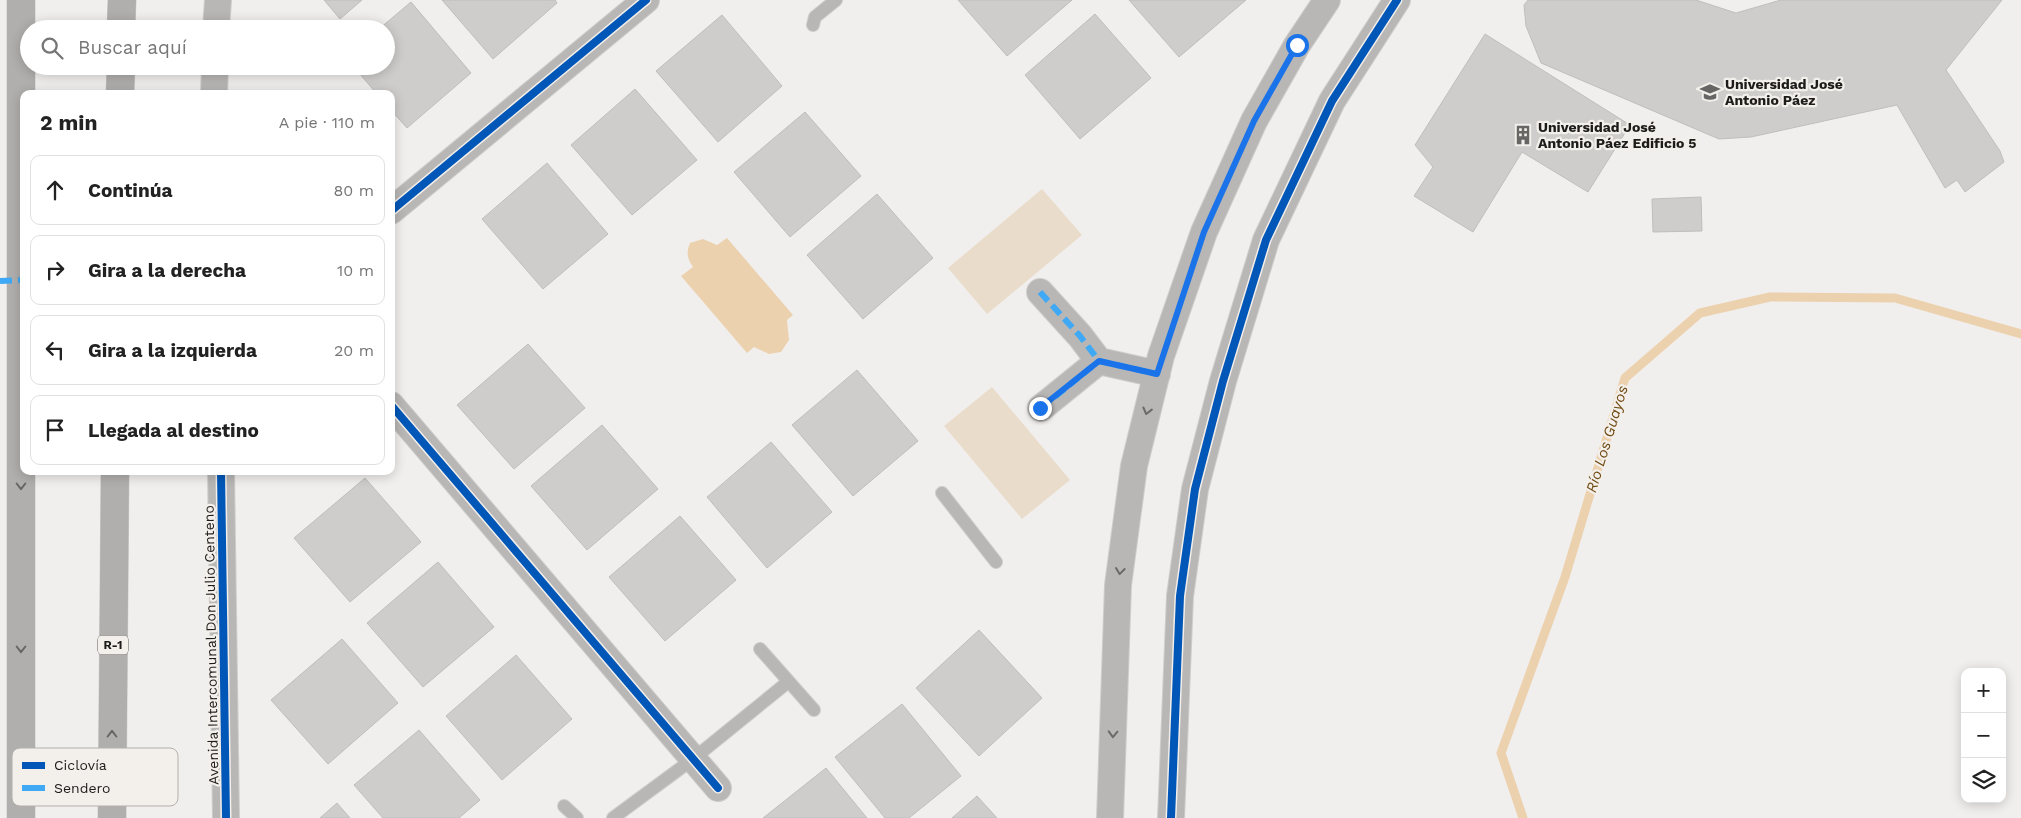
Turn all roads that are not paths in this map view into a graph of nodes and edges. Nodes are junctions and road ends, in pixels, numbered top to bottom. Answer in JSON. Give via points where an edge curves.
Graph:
{"nodes":[{"id":1,"x":21,"y":0,"type":"edge"},
{"id":2,"x":122,"y":0,"type":"edge"},
{"id":3,"x":218,"y":0,"type":"edge"},
{"id":4,"x":646,"y":0,"type":"edge"},
{"id":5,"x":836,"y":0,"type":"edge"},
{"id":6,"x":1327,"y":0,"type":"edge"},
{"id":7,"x":1397,"y":0,"type":"edge"},
{"id":8,"x":21,"y":20,"type":"edge"},
{"id":9,"x":122,"y":20,"type":"edge"},
{"id":10,"x":217,"y":20,"type":"edge"},
{"id":11,"x":812,"y":25,"type":"dead end"},
{"id":12,"x":21,"y":75,"type":"edge"},
{"id":13,"x":121,"y":75,"type":"edge"},
{"id":14,"x":215,"y":75,"type":"edge"},
{"id":15,"x":21,"y":90,"type":"edge"},
{"id":16,"x":120,"y":90,"type":"edge"},
{"id":17,"x":214,"y":90,"type":"edge"},
{"id":18,"x":395,"y":208,"type":"edge"},
{"id":19,"x":1040,"y":292,"type":"dead end"},
{"id":20,"x":1099,"y":361,"type":"junction"},
{"id":21,"x":1157,"y":374,"type":"junction"},
{"id":22,"x":1040,"y":408,"type":"dead end"},
{"id":23,"x":395,"y":410,"type":"edge"},
{"id":24,"x":21,"y":475,"type":"edge"},
{"id":25,"x":114,"y":475,"type":"edge"},
{"id":26,"x":132,"y":475,"type":"edge"},
{"id":27,"x":221,"y":475,"type":"edge"},
{"id":28,"x":942,"y":493,"type":"dead end"},
{"id":29,"x":113,"y":551,"type":"junction"},
{"id":30,"x":996,"y":562,"type":"dead end"},
{"id":31,"x":760,"y":649,"type":"dead end"},
{"id":32,"x":788,"y":682,"type":"junction"},
{"id":33,"x":814,"y":710,"type":"dead end"},
{"id":34,"x":21,"y":748,"type":"edge"},
{"id":35,"x":112,"y":748,"type":"edge"},
{"id":36,"x":693,"y":759,"type":"junction"},
{"id":37,"x":718,"y":788,"type":"dead end"},
{"id":38,"x":564,"y":806,"type":"dead end"},
{"id":39,"x":226,"y":818,"type":"edge"},
{"id":40,"x":577,"y":818,"type":"edge"},
{"id":41,"x":613,"y":818,"type":"edge"},
{"id":42,"x":1110,"y":818,"type":"edge"},
{"id":43,"x":1171,"y":818,"type":"edge"}],
"edges":[{"from":1,"to":8,"type":"main road","one_way":true},
{"from":2,"to":9,"type":"main road"},
{"from":3,"to":10,"type":"street"},
{"from":4,"to":18,"type":"street"},
{"from":5,"to":11,"type":"lane","via":[[815,17]]},
{"from":6,"to":21,"type":"street","via":[[1297,45],[1250,129],[1204,232]]},
{"from":7,"to":43,"type":"street","via":[[1332,101],[1266,240],[1223,380],[1195,488],[1180,596]]},
{"from":12,"to":15,"type":"main road","one_way":true},
{"from":13,"to":16,"type":"main road"},
{"from":14,"to":17,"type":"street"},
{"from":19,"to":20,"type":"street"},
{"from":20,"to":21,"type":"street"},
{"from":20,"to":22,"type":"street"},
{"from":21,"to":42,"type":"street","one_way":true,"via":[[1134,466],[1118,585]]},
{"from":23,"to":36,"type":"street"},
{"from":24,"to":34,"type":"main road","one_way":true},
{"from":25,"to":29,"type":"main road","number":"R-1"},
{"from":26,"to":29,"type":"main road"},
{"from":27,"to":39,"type":"street","name":"Avenida Intercomunal Don Julio Centeno"},
{"from":28,"to":30,"type":"lane"},
{"from":35,"to":29,"type":"main road","number":"R-1","one_way":true},
{"from":31,"to":32,"type":"lane"},
{"from":32,"to":33,"type":"lane"},
{"from":32,"to":36,"type":"lane"},
{"from":36,"to":37,"type":"street"},
{"from":36,"to":41,"type":"lane"},
{"from":38,"to":40,"type":"lane"}]}
